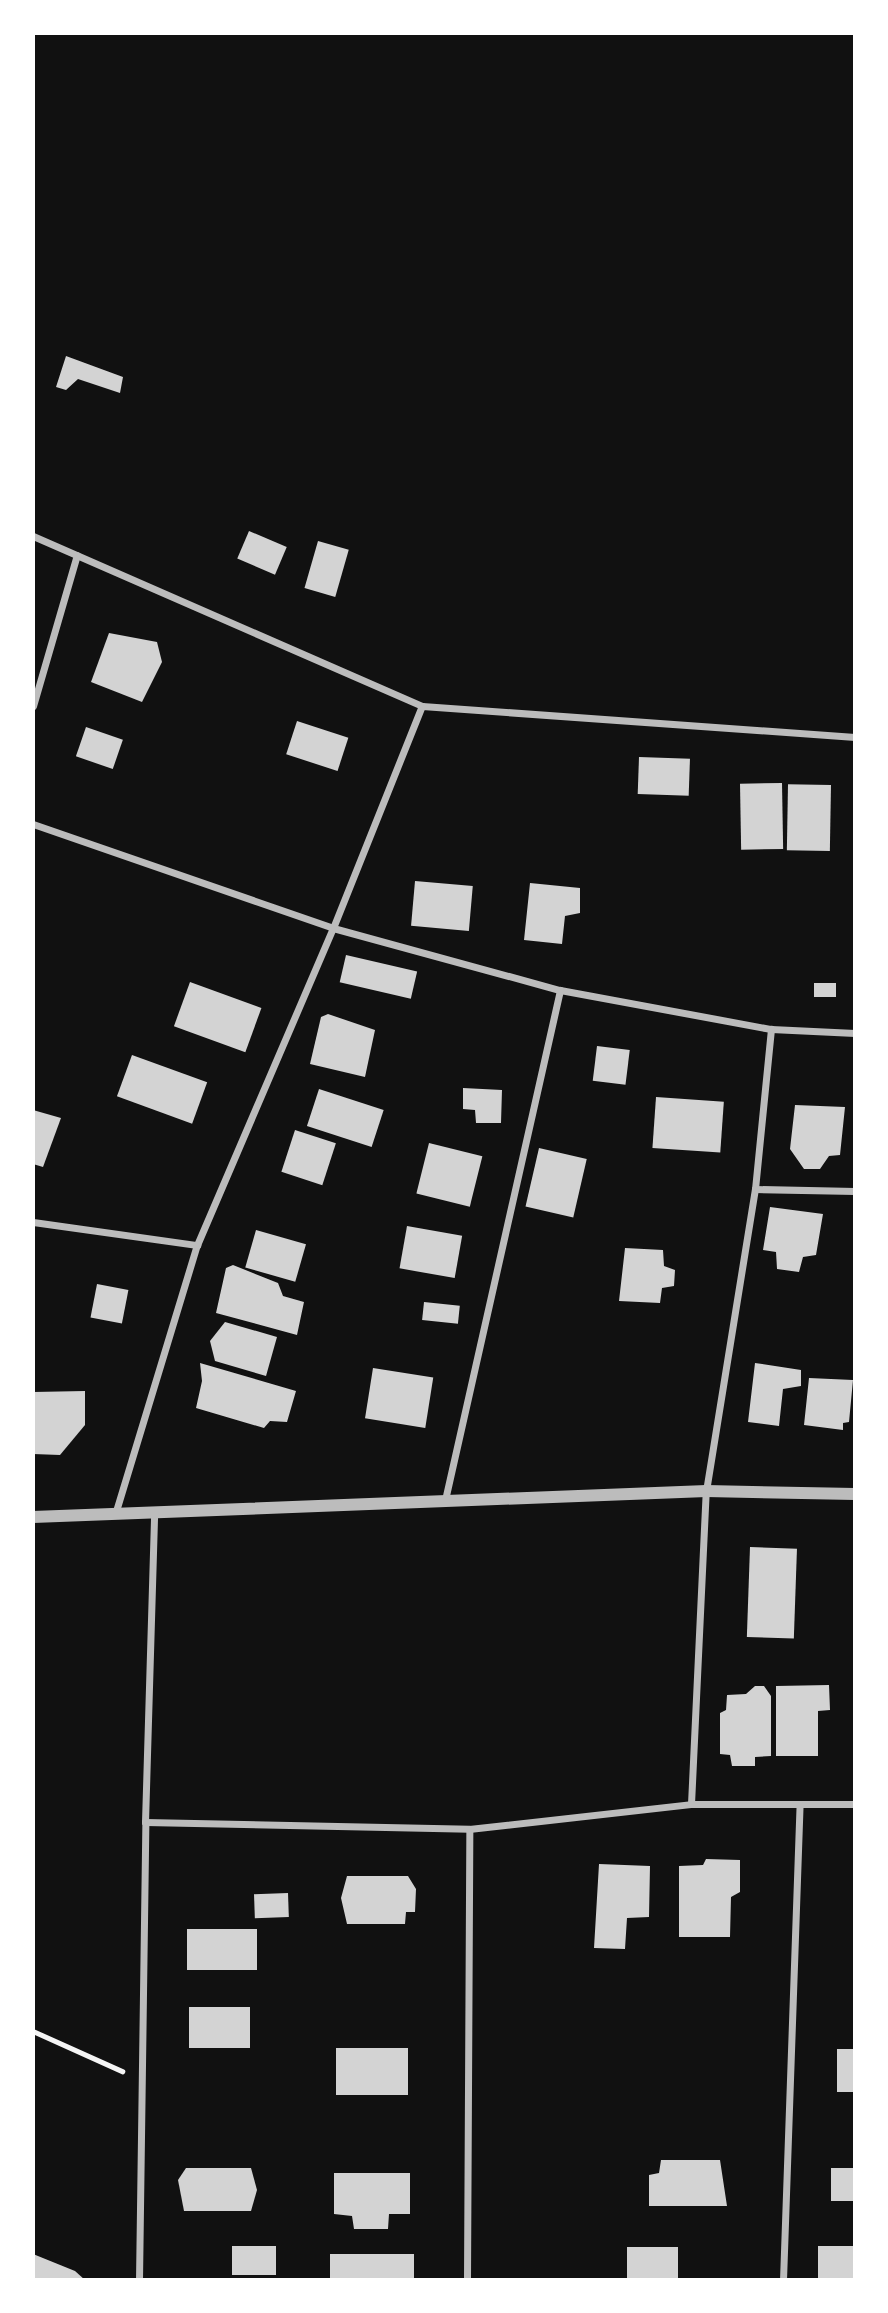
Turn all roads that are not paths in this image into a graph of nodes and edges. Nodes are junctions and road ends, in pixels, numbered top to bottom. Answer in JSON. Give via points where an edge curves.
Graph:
{"nodes":[{"id":1,"x":33,"y":536,"type":"edge"},
{"id":2,"x":77,"y":555,"type":"junction"},
{"id":3,"x":33,"y":706,"type":"edge"},
{"id":4,"x":422,"y":706,"type":"junction"},
{"id":5,"x":855,"y":737,"type":"edge"},
{"id":6,"x":33,"y":824,"type":"edge"},
{"id":7,"x":333,"y":928,"type":"junction"},
{"id":8,"x":560,"y":989,"type":"junction"},
{"id":9,"x":771,"y":1029,"type":"junction"},
{"id":10,"x":855,"y":1033,"type":"edge"},
{"id":11,"x":755,"y":1189,"type":"junction"},
{"id":12,"x":855,"y":1191,"type":"edge"},
{"id":13,"x":33,"y":1222,"type":"edge"},
{"id":14,"x":197,"y":1245,"type":"junction"},
{"id":15,"x":706,"y":1491,"type":"junction"},
{"id":16,"x":855,"y":1494,"type":"edge"},
{"id":17,"x":445,"y":1500,"type":"junction"},
{"id":18,"x":116,"y":1511,"type":"junction"},
{"id":19,"x":154,"y":1513,"type":"junction"},
{"id":20,"x":33,"y":1517,"type":"edge"},
{"id":21,"x":691,"y":1804,"type":"junction"},
{"id":22,"x":800,"y":1804,"type":"junction"},
{"id":23,"x":855,"y":1804,"type":"edge"},
{"id":24,"x":145,"y":1822,"type":"junction"},
{"id":25,"x":469,"y":1829,"type":"junction"},
{"id":26,"x":139,"y":2280,"type":"edge"},
{"id":27,"x":467,"y":2280,"type":"edge"},
{"id":28,"x":783,"y":2280,"type":"edge"}],
"edges":[{"from":1,"to":2,"type":"street"},
{"from":2,"to":3,"type":"street"},
{"from":2,"to":4,"type":"street"},
{"from":4,"to":5,"type":"street"},
{"from":4,"to":7,"type":"street"},
{"from":6,"to":7,"type":"street"},
{"from":7,"to":8,"type":"street"},
{"from":7,"to":14,"type":"street"},
{"from":8,"to":9,"type":"street"},
{"from":8,"to":17,"type":"street"},
{"from":9,"to":10,"type":"street"},
{"from":9,"to":11,"type":"street"},
{"from":11,"to":12,"type":"street"},
{"from":11,"to":15,"type":"street"},
{"from":13,"to":14,"type":"street"},
{"from":14,"to":18,"type":"street"},
{"from":15,"to":16,"type":"street"},
{"from":15,"to":17,"type":"street"},
{"from":15,"to":21,"type":"street"},
{"from":17,"to":19,"type":"street"},
{"from":18,"to":19,"type":"street"},
{"from":18,"to":20,"type":"street"},
{"from":19,"to":24,"type":"street"},
{"from":21,"to":22,"type":"street"},
{"from":21,"to":25,"type":"street"},
{"from":22,"to":23,"type":"street"},
{"from":22,"to":28,"type":"street"},
{"from":24,"to":25,"type":"street"},
{"from":24,"to":26,"type":"street"},
{"from":25,"to":27,"type":"street"}]}
